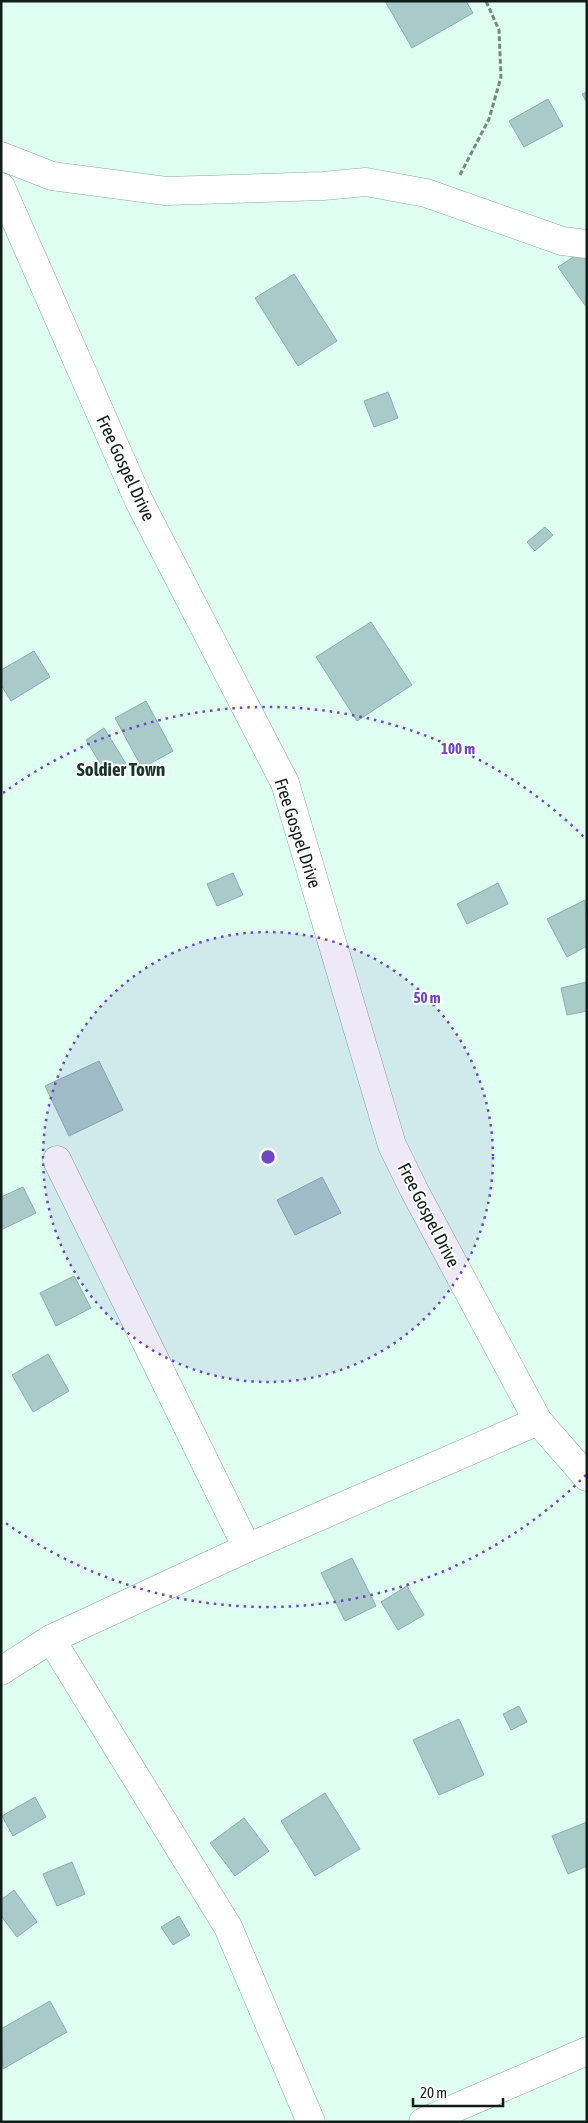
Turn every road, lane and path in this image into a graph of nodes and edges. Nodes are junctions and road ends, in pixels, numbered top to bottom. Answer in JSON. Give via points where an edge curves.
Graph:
{"nodes":[{"id":1,"x":486,"y":1,"type":"edge"},
{"id":2,"x":1,"y":156,"type":"edge"},
{"id":3,"x":1,"y":187,"type":"edge"},
{"id":4,"x":447,"y":200,"type":"junction"},
{"id":5,"x":587,"y":244,"type":"edge"},
{"id":6,"x":57,"y":1160,"type":"dead end"},
{"id":7,"x":538,"y":1421,"type":"junction"},
{"id":8,"x":587,"y":1477,"type":"edge"},
{"id":9,"x":247,"y":1548,"type":"junction"},
{"id":10,"x":51,"y":1639,"type":"junction"},
{"id":11,"x":1,"y":1671,"type":"edge"},
{"id":12,"x":587,"y":2051,"type":"edge"},
{"id":13,"x":311,"y":2122,"type":"edge"},
{"id":14,"x":422,"y":2122,"type":"edge"}],
"edges":[{"from":1,"to":4,"type":"path","via":[[498,30],[501,77],[489,119]]},
{"from":2,"to":4,"type":"street","via":[[52,176],[166,191],[366,182]]},
{"from":3,"to":7,"type":"street","name":"Free Gospel Drive","via":[[139,501],[285,783],[392,1145]]},
{"from":4,"to":5,"type":"street","via":[[562,241]]},
{"from":6,"to":9,"type":"street"},
{"from":7,"to":8,"type":"street","name":"Free Gospel Drive"},
{"from":7,"to":9,"type":"street"},
{"from":9,"to":10,"type":"street"},
{"from":10,"to":11,"type":"street"},
{"from":10,"to":13,"type":"street","via":[[228,1927]]},
{"from":12,"to":14,"type":"street"}]}
